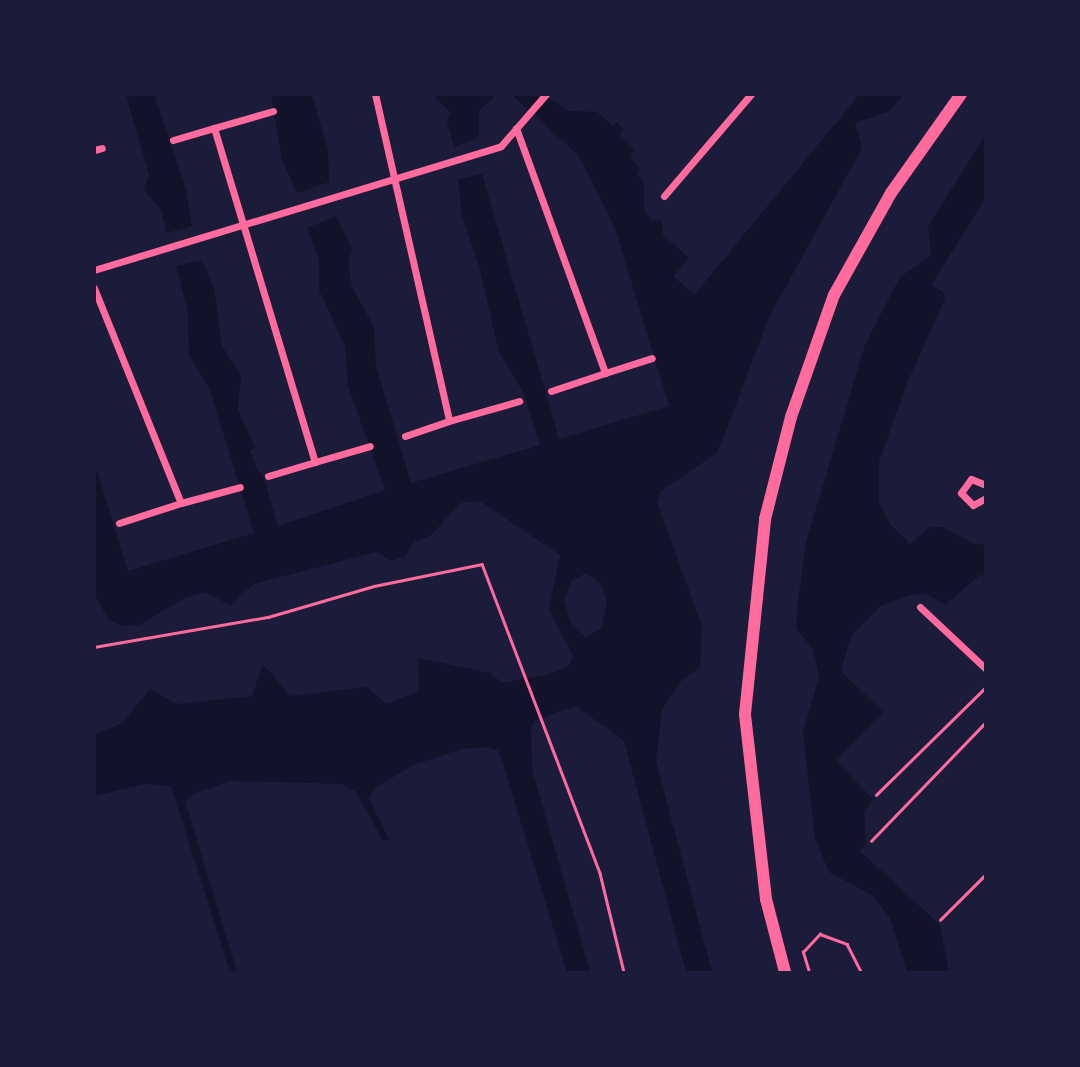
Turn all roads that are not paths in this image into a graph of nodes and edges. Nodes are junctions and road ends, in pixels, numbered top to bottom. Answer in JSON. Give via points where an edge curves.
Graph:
{"nodes":[{"id":1,"x":375,"y":94,"type":"edge"},
{"id":2,"x":546,"y":94,"type":"edge"},
{"id":3,"x":751,"y":94,"type":"edge"},
{"id":4,"x":961,"y":94,"type":"edge"},
{"id":5,"x":273,"y":111,"type":"dead end"},
{"id":6,"x":214,"y":128,"type":"junction"},
{"id":7,"x":516,"y":128,"type":"junction"},
{"id":8,"x":173,"y":140,"type":"dead end"},
{"id":9,"x":393,"y":179,"type":"junction"},
{"id":10,"x":663,"y":196,"type":"dead end"},
{"id":11,"x":246,"y":224,"type":"junction"},
{"id":12,"x":94,"y":270,"type":"edge"},
{"id":13,"x":94,"y":288,"type":"edge"},
{"id":14,"x":652,"y":358,"type":"dead end"},
{"id":15,"x":605,"y":373,"type":"junction"},
{"id":16,"x":551,"y":391,"type":"dead end"},
{"id":17,"x":519,"y":401,"type":"dead end"},
{"id":18,"x":449,"y":421,"type":"junction"},
{"id":19,"x":405,"y":436,"type":"dead end"},
{"id":20,"x":370,"y":446,"type":"dead end"},
{"id":21,"x":315,"y":462,"type":"junction"},
{"id":22,"x":268,"y":476,"type":"dead end"},
{"id":23,"x":985,"y":482,"type":"edge"},
{"id":24,"x":240,"y":487,"type":"dead end"},
{"id":25,"x":985,"y":498,"type":"edge"},
{"id":26,"x":181,"y":503,"type":"junction"},
{"id":27,"x":119,"y":523,"type":"dead end"},
{"id":28,"x":920,"y":607,"type":"dead end"},
{"id":29,"x":985,"y":670,"type":"edge"},
{"id":30,"x":785,"y":972,"type":"edge"}],
"edges":[{"from":1,"to":9,"type":"street"},
{"from":2,"to":7,"type":"street"},
{"from":3,"to":10,"type":"street"},
{"from":4,"to":30,"type":"main road","via":[[891,192],[834,295],[791,417],[765,519],[745,714],[766,899]]},
{"from":5,"to":6,"type":"street"},
{"from":6,"to":8,"type":"street"},
{"from":6,"to":11,"type":"street"},
{"from":7,"to":9,"type":"street","via":[[501,146]]},
{"from":7,"to":15,"type":"street"},
{"from":9,"to":11,"type":"street"},
{"from":9,"to":18,"type":"street"},
{"from":11,"to":12,"type":"street"},
{"from":11,"to":21,"type":"street"},
{"from":13,"to":26,"type":"street"},
{"from":14,"to":15,"type":"street"},
{"from":15,"to":16,"type":"street"},
{"from":17,"to":18,"type":"street"},
{"from":18,"to":19,"type":"street"},
{"from":20,"to":21,"type":"street"},
{"from":21,"to":22,"type":"street"},
{"from":23,"to":25,"type":"street","via":[[966,481],[961,493],[972,505]]},
{"from":24,"to":26,"type":"street"},
{"from":26,"to":27,"type":"street"},
{"from":28,"to":29,"type":"street"}]}
